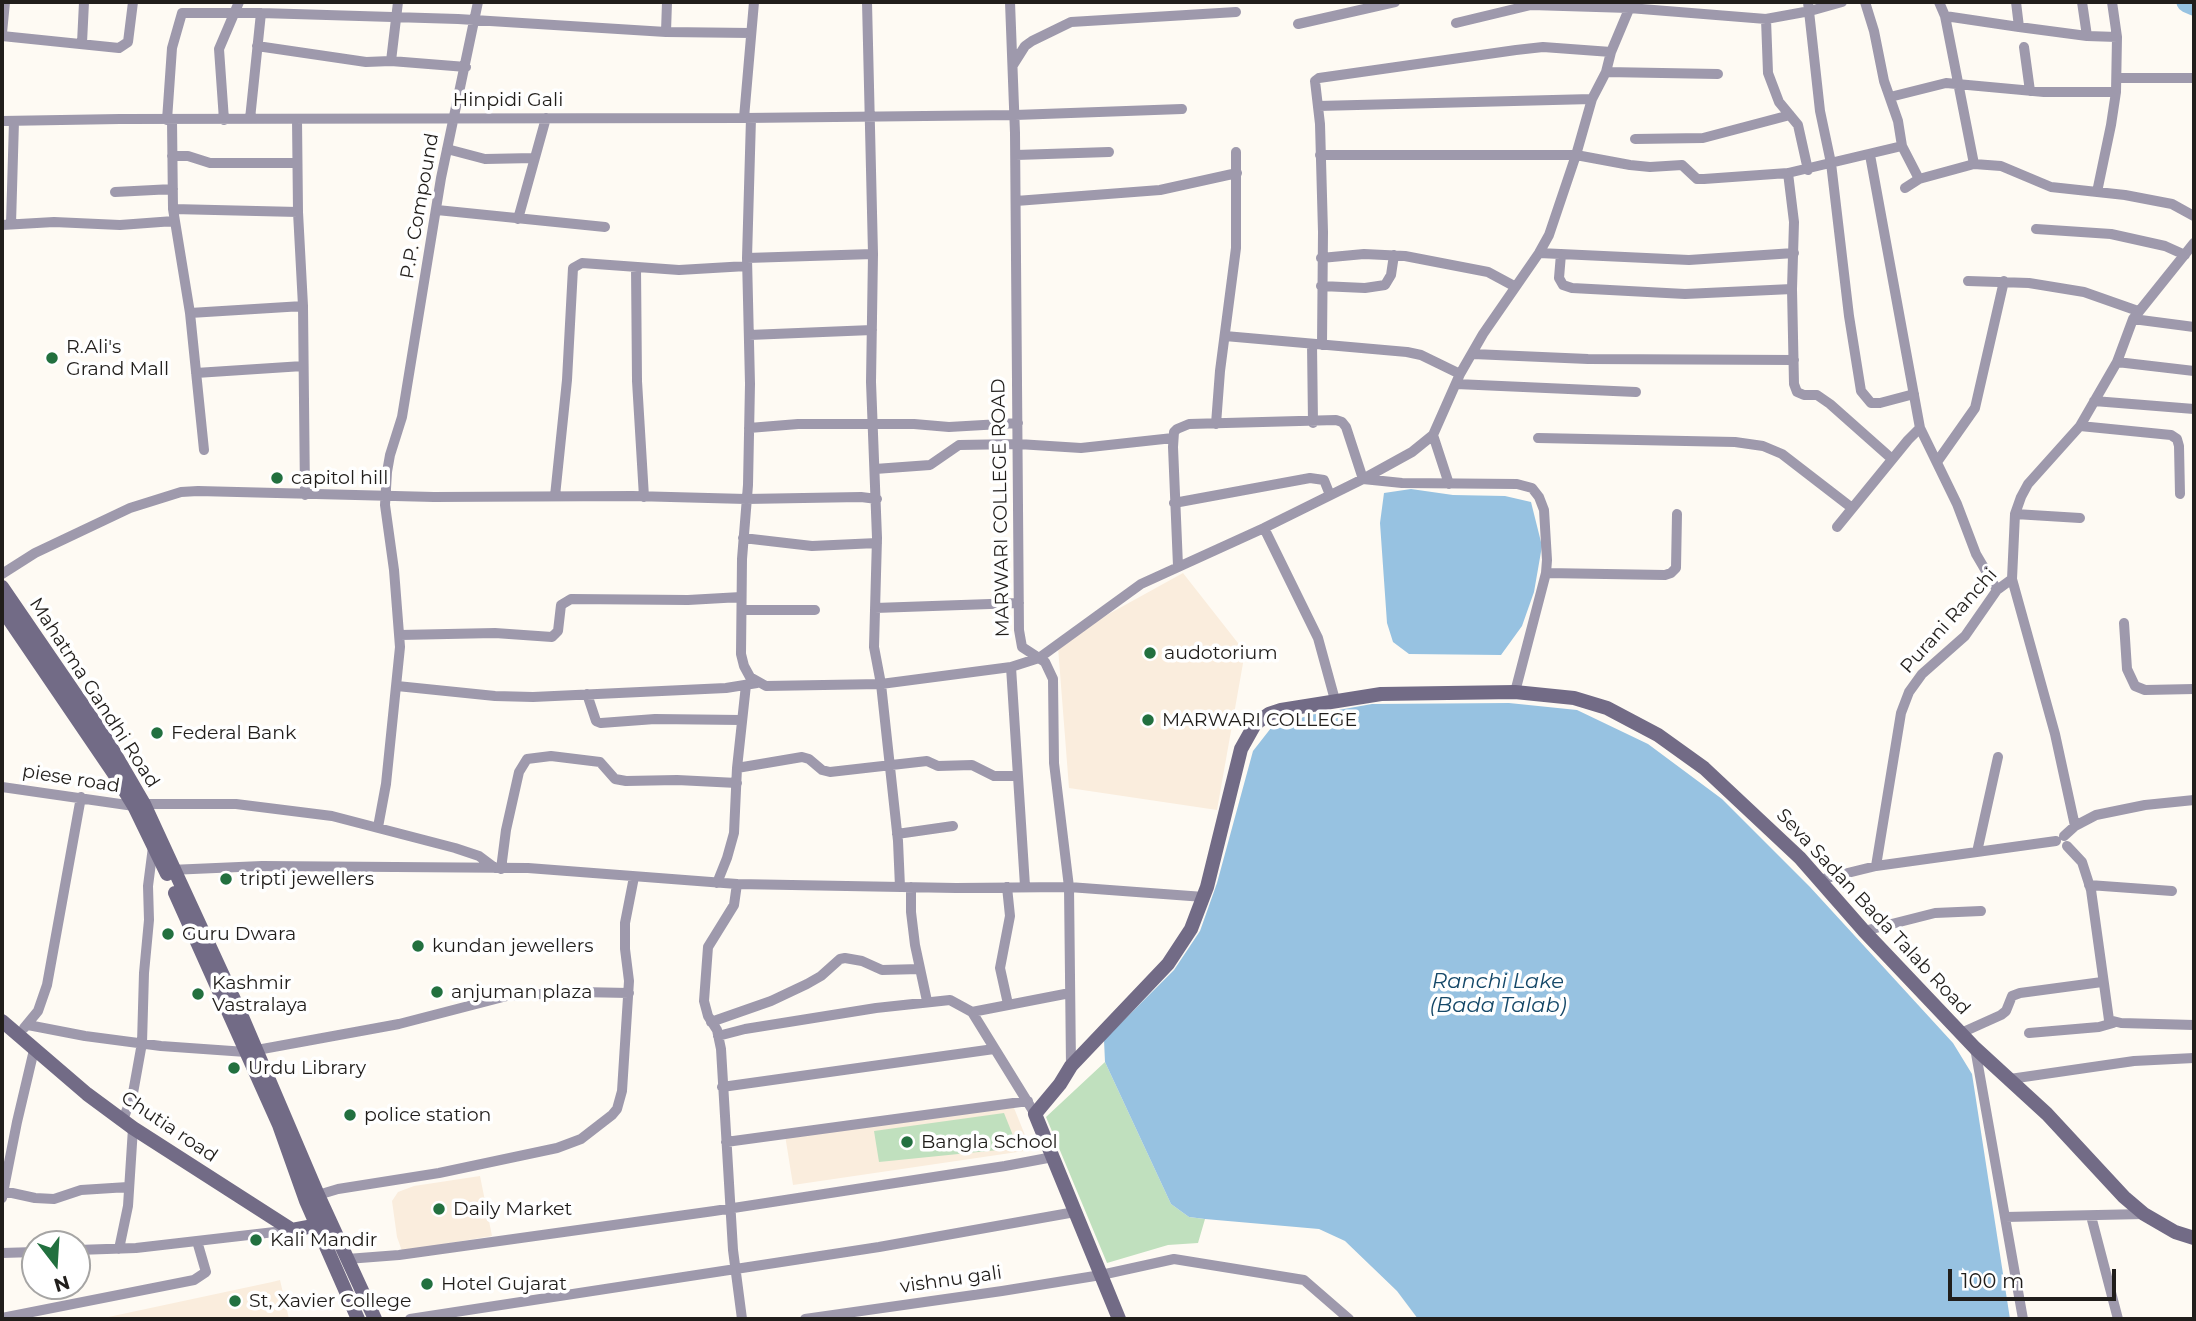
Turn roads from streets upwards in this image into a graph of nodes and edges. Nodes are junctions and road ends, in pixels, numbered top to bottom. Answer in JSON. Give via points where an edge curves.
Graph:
{"nodes":[{"id":1,"x":5,"y":2,"type":"edge"},
{"id":2,"x":84,"y":2,"type":"edge"},
{"id":3,"x":133,"y":2,"type":"edge"},
{"id":4,"x":239,"y":2,"type":"edge"},
{"id":5,"x":398,"y":2,"type":"edge"},
{"id":6,"x":478,"y":2,"type":"edge"},
{"id":7,"x":667,"y":2,"type":"edge"},
{"id":8,"x":754,"y":2,"type":"edge"},
{"id":9,"x":867,"y":2,"type":"edge"},
{"id":10,"x":1010,"y":2,"type":"edge"},
{"id":11,"x":1395,"y":2,"type":"edge"},
{"id":12,"x":1842,"y":2,"type":"edge"},
{"id":13,"x":1865,"y":2,"type":"edge"},
{"id":14,"x":1939,"y":2,"type":"edge"},
{"id":15,"x":2016,"y":2,"type":"edge"},
{"id":16,"x":2082,"y":2,"type":"edge"},
{"id":17,"x":2112,"y":2,"type":"edge"},
{"id":18,"x":1530,"y":4,"type":"edge"},
{"id":19,"x":1631,"y":5,"type":"edge"},
{"id":20,"x":1809,"y":6,"type":"edge"},
{"id":21,"x":1236,"y":12,"type":"dead end"},
{"id":22,"x":235,"y":13,"type":"junction"},
{"id":23,"x":261,"y":13,"type":"junction"},
{"id":24,"x":1945,"y":16,"type":"junction"},
{"id":25,"x":396,"y":17,"type":"junction"},
{"id":26,"x":1766,"y":19,"type":"junction"},
{"id":27,"x":475,"y":20,"type":"junction"},
{"id":28,"x":1456,"y":23,"type":"dead end"},
{"id":29,"x":1298,"y":24,"type":"dead end"},
{"id":30,"x":2019,"y":27,"type":"junction"},
{"id":31,"x":666,"y":32,"type":"junction"},
{"id":32,"x":751,"y":33,"type":"junction"},
{"id":33,"x":2,"y":35,"type":"edge"},
{"id":34,"x":2087,"y":36,"type":"junction"},
{"id":35,"x":2117,"y":37,"type":"junction"},
{"id":36,"x":82,"y":43,"type":"junction"},
{"id":37,"x":257,"y":46,"type":"junction"},
{"id":38,"x":2024,"y":47,"type":"dead end"},
{"id":39,"x":1611,"y":52,"type":"junction"},
{"id":40,"x":391,"y":61,"type":"junction"},
{"id":41,"x":1013,"y":65,"type":"junction"},
{"id":42,"x":466,"y":66,"type":"junction"},
{"id":43,"x":1606,"y":72,"type":"junction"},
{"id":44,"x":1718,"y":75,"type":"dead end"},
{"id":45,"x":2117,"y":78,"type":"junction"},
{"id":46,"x":2194,"y":78,"type":"edge"},
{"id":47,"x":1960,"y":86,"type":"junction"},
{"id":48,"x":2030,"y":91,"type":"junction"},
{"id":49,"x":2116,"y":92,"type":"junction"},
{"id":50,"x":1890,"y":97,"type":"junction"},
{"id":51,"x":1592,"y":99,"type":"junction"},
{"id":52,"x":1318,"y":106,"type":"junction"},
{"id":53,"x":1182,"y":108,"type":"dead end"},
{"id":54,"x":1015,"y":114,"type":"junction"},
{"id":55,"x":1790,"y":115,"type":"junction"},
{"id":56,"x":453,"y":117,"type":"junction"},
{"id":57,"x":869,"y":117,"type":"junction"},
{"id":58,"x":546,"y":118,"type":"junction"},
{"id":59,"x":748,"y":118,"type":"junction"},
{"id":60,"x":297,"y":119,"type":"junction"},
{"id":61,"x":169,"y":120,"type":"junction"},
{"id":62,"x":223,"y":120,"type":"junction"},
{"id":63,"x":250,"y":120,"type":"junction"},
{"id":64,"x":2,"y":121,"type":"edge"},
{"id":65,"x":14,"y":121,"type":"junction"},
{"id":66,"x":1635,"y":139,"type":"dead end"},
{"id":67,"x":1902,"y":146,"type":"junction"},
{"id":68,"x":447,"y":149,"type":"junction"},
{"id":69,"x":1109,"y":152,"type":"dead end"},
{"id":70,"x":1236,"y":152,"type":"dead end"},
{"id":71,"x":1016,"y":155,"type":"junction"},
{"id":72,"x":1320,"y":155,"type":"junction"},
{"id":73,"x":1576,"y":155,"type":"junction"},
{"id":74,"x":1870,"y":155,"type":"junction"},
{"id":75,"x":172,"y":156,"type":"junction"},
{"id":76,"x":534,"y":158,"type":"junction"},
{"id":77,"x":297,"y":163,"type":"junction"},
{"id":78,"x":1831,"y":163,"type":"junction"},
{"id":79,"x":1974,"y":164,"type":"junction"},
{"id":80,"x":1808,"y":170,"type":"junction"},
{"id":81,"x":1237,"y":173,"type":"junction"},
{"id":82,"x":1788,"y":173,"type":"junction"},
{"id":83,"x":1919,"y":179,"type":"junction"},
{"id":84,"x":1905,"y":188,"type":"dead end"},
{"id":85,"x":173,"y":189,"type":"junction"},
{"id":86,"x":115,"y":192,"type":"dead end"},
{"id":87,"x":2097,"y":192,"type":"junction"},
{"id":88,"x":1016,"y":201,"type":"junction"},
{"id":89,"x":173,"y":209,"type":"junction"},
{"id":90,"x":437,"y":210,"type":"junction"},
{"id":91,"x":298,"y":212,"type":"junction"},
{"id":92,"x":2194,"y":216,"type":"edge"},
{"id":93,"x":518,"y":219,"type":"junction"},
{"id":94,"x":174,"y":222,"type":"junction"},
{"id":95,"x":6,"y":224,"type":"edge"},
{"id":96,"x":605,"y":227,"type":"dead end"},
{"id":97,"x":2036,"y":229,"type":"dead end"},
{"id":98,"x":2194,"y":243,"type":"edge"},
{"id":99,"x":1539,"y":253,"type":"junction"},
{"id":100,"x":1794,"y":253,"type":"junction"},
{"id":101,"x":873,"y":254,"type":"junction"},
{"id":102,"x":1561,"y":254,"type":"junction"},
{"id":103,"x":1394,"y":255,"type":"junction"},
{"id":104,"x":2185,"y":255,"type":"junction"},
{"id":105,"x":1321,"y":258,"type":"junction"},
{"id":106,"x":747,"y":262,"type":"junction"},
{"id":107,"x":636,"y":267,"type":"junction"},
{"id":108,"x":1968,"y":281,"type":"dead end"},
{"id":109,"x":2004,"y":281,"type":"junction"},
{"id":110,"x":1321,"y":286,"type":"junction"},
{"id":111,"x":1514,"y":286,"type":"junction"},
{"id":112,"x":1792,"y":289,"type":"junction"},
{"id":113,"x":303,"y":306,"type":"junction"},
{"id":114,"x":190,"y":313,"type":"junction"},
{"id":115,"x":2136,"y":315,"type":"junction"},
{"id":116,"x":2194,"y":327,"type":"edge"},
{"id":117,"x":872,"y":330,"type":"junction"},
{"id":118,"x":749,"y":335,"type":"junction"},
{"id":119,"x":1225,"y":336,"type":"junction"},
{"id":120,"x":1317,"y":345,"type":"junction"},
{"id":121,"x":1473,"y":354,"type":"junction"},
{"id":122,"x":1794,"y":360,"type":"junction"},
{"id":123,"x":2117,"y":362,"type":"junction"},
{"id":124,"x":303,"y":366,"type":"junction"},
{"id":125,"x":2194,"y":371,"type":"edge"},
{"id":126,"x":196,"y":373,"type":"junction"},
{"id":127,"x":1458,"y":379,"type":"junction"},
{"id":128,"x":1636,"y":392,"type":"dead end"},
{"id":129,"x":1914,"y":394,"type":"junction"},
{"id":130,"x":2094,"y":401,"type":"junction"},
{"id":131,"x":2194,"y":409,"type":"edge"},
{"id":132,"x":873,"y":423,"type":"junction"},
{"id":133,"x":1018,"y":423,"type":"junction"},
{"id":134,"x":1313,"y":423,"type":"junction"},
{"id":135,"x":1216,"y":424,"type":"junction"},
{"id":136,"x":2080,"y":426,"type":"junction"},
{"id":137,"x":749,"y":428,"type":"junction"},
{"id":138,"x":1920,"y":428,"type":"junction"},
{"id":139,"x":1433,"y":435,"type":"junction"},
{"id":140,"x":1173,"y":438,"type":"junction"},
{"id":141,"x":1538,"y":438,"type":"dead end"},
{"id":142,"x":1018,"y":444,"type":"junction"},
{"id":143,"x":204,"y":450,"type":"dead end"},
{"id":144,"x":1892,"y":459,"type":"junction"},
{"id":145,"x":1937,"y":462,"type":"junction"},
{"id":146,"x":875,"y":469,"type":"junction"},
{"id":147,"x":1363,"y":479,"type":"junction"},
{"id":148,"x":1449,"y":484,"type":"junction"},
{"id":149,"x":2180,"y":494,"type":"dead end"},
{"id":150,"x":304,"y":495,"type":"junction"},
{"id":151,"x":1330,"y":495,"type":"junction"},
{"id":152,"x":386,"y":496,"type":"junction"},
{"id":153,"x":555,"y":496,"type":"junction"},
{"id":154,"x":644,"y":497,"type":"junction"},
{"id":155,"x":746,"y":499,"type":"junction"},
{"id":156,"x":877,"y":499,"type":"junction"},
{"id":157,"x":1174,"y":503,"type":"junction"},
{"id":158,"x":1852,"y":509,"type":"junction"},
{"id":159,"x":1677,"y":514,"type":"dead end"},
{"id":160,"x":2015,"y":514,"type":"junction"},
{"id":161,"x":2080,"y":518,"type":"dead end"},
{"id":162,"x":1837,"y":527,"type":"dead end"},
{"id":163,"x":1264,"y":528,"type":"junction"},
{"id":164,"x":743,"y":538,"type":"junction"},
{"id":165,"x":877,"y":543,"type":"junction"},
{"id":166,"x":1178,"y":566,"type":"junction"},
{"id":167,"x":1546,"y":573,"type":"junction"},
{"id":168,"x":2,"y":574,"type":"edge"},
{"id":169,"x":2012,"y":579,"type":"junction"},
{"id":170,"x":2,"y":587,"type":"edge"},
{"id":171,"x":1997,"y":590,"type":"junction"},
{"id":172,"x":741,"y":597,"type":"junction"},
{"id":173,"x":1019,"y":603,"type":"junction"},
{"id":174,"x":875,"y":608,"type":"junction"},
{"id":175,"x":2,"y":609,"type":"edge"},
{"id":176,"x":742,"y":610,"type":"junction"},
{"id":177,"x":815,"y":610,"type":"dead end"},
{"id":178,"x":2124,"y":623,"type":"dead end"},
{"id":179,"x":400,"y":635,"type":"junction"},
{"id":180,"x":1039,"y":658,"type":"junction"},
{"id":181,"x":1011,"y":667,"type":"junction"},
{"id":182,"x":757,"y":683,"type":"junction"},
{"id":183,"x":881,"y":684,"type":"junction"},
{"id":184,"x":746,"y":685,"type":"junction"},
{"id":185,"x":397,"y":686,"type":"junction"},
{"id":186,"x":2194,"y":689,"type":"edge"},
{"id":187,"x":1516,"y":692,"type":"junction"},
{"id":188,"x":587,"y":694,"type":"junction"},
{"id":189,"x":1335,"y":700,"type":"junction"},
{"id":190,"x":741,"y":720,"type":"junction"},
{"id":191,"x":1998,"y":757,"type":"dead end"},
{"id":192,"x":890,"y":766,"type":"junction"},
{"id":193,"x":737,"y":768,"type":"junction"},
{"id":194,"x":1017,"y":776,"type":"junction"},
{"id":195,"x":737,"y":783,"type":"junction"},
{"id":196,"x":2,"y":787,"type":"edge"},
{"id":197,"x":81,"y":797,"type":"junction"},
{"id":198,"x":2194,"y":800,"type":"edge"},
{"id":199,"x":139,"y":805,"type":"junction"},
{"id":200,"x":953,"y":826,"type":"dead end"},
{"id":201,"x":2075,"y":826,"type":"junction"},
{"id":202,"x":378,"y":827,"type":"junction"},
{"id":203,"x":897,"y":834,"type":"junction"},
{"id":204,"x":2062,"y":841,"type":"junction"},
{"id":205,"x":154,"y":846,"type":"junction"},
{"id":206,"x":1977,"y":852,"type":"junction"},
{"id":207,"x":1876,"y":866,"type":"junction"},
{"id":208,"x":498,"y":869,"type":"junction"},
{"id":209,"x":170,"y":870,"type":"junction"},
{"id":210,"x":634,"y":877,"type":"junction"},
{"id":211,"x":1819,"y":880,"type":"junction"},
{"id":212,"x":717,"y":883,"type":"junction"},
{"id":213,"x":737,"y":884,"type":"junction"},
{"id":214,"x":2089,"y":885,"type":"junction"},
{"id":215,"x":1025,"y":886,"type":"junction"},
{"id":216,"x":905,"y":887,"type":"junction"},
{"id":217,"x":1007,"y":887,"type":"junction"},
{"id":218,"x":1069,"y":887,"type":"junction"},
{"id":219,"x":2172,"y":891,"type":"dead end"},
{"id":220,"x":1204,"y":897,"type":"junction"},
{"id":221,"x":1981,"y":911,"type":"dead end"},
{"id":222,"x":1864,"y":931,"type":"junction"},
{"id":223,"x":920,"y":969,"type":"junction"},
{"id":224,"x":2102,"y":982,"type":"junction"},
{"id":225,"x":629,"y":993,"type":"junction"},
{"id":226,"x":1070,"y":993,"type":"junction"},
{"id":227,"x":927,"y":1001,"type":"junction"},
{"id":228,"x":1008,"y":1004,"type":"junction"},
{"id":229,"x":972,"y":1013,"type":"junction"},
{"id":230,"x":2,"y":1021,"type":"edge"},
{"id":231,"x":711,"y":1023,"type":"junction"},
{"id":232,"x":2113,"y":1023,"type":"junction"},
{"id":233,"x":2194,"y":1025,"type":"edge"},
{"id":234,"x":22,"y":1030,"type":"junction"},
{"id":235,"x":1961,"y":1032,"type":"junction"},
{"id":236,"x":2029,"y":1033,"type":"dead end"},
{"id":237,"x":718,"y":1036,"type":"junction"},
{"id":238,"x":142,"y":1043,"type":"junction"},
{"id":239,"x":1975,"y":1048,"type":"junction"},
{"id":240,"x":994,"y":1049,"type":"junction"},
{"id":241,"x":34,"y":1051,"type":"junction"},
{"id":242,"x":251,"y":1051,"type":"junction"},
{"id":243,"x":2194,"y":1058,"type":"edge"},
{"id":244,"x":1071,"y":1066,"type":"junction"},
{"id":245,"x":2010,"y":1080,"type":"junction"},
{"id":246,"x":722,"y":1087,"type":"junction"},
{"id":247,"x":1032,"y":1107,"type":"junction"},
{"id":248,"x":128,"y":1124,"type":"junction"},
{"id":249,"x":726,"y":1142,"type":"junction"},
{"id":250,"x":1053,"y":1157,"type":"junction"},
{"id":251,"x":128,"y":1187,"type":"junction"},
{"id":252,"x":2,"y":1195,"type":"edge"},
{"id":253,"x":318,"y":1195,"type":"junction"},
{"id":254,"x":731,"y":1208,"type":"junction"},
{"id":255,"x":1075,"y":1212,"type":"junction"},
{"id":256,"x":2144,"y":1214,"type":"junction"},
{"id":257,"x":2091,"y":1216,"type":"junction"},
{"id":258,"x":2005,"y":1217,"type":"junction"},
{"id":259,"x":324,"y":1224,"type":"junction"},
{"id":260,"x":292,"y":1230,"type":"junction"},
{"id":261,"x":2194,"y":1238,"type":"edge"},
{"id":262,"x":197,"y":1241,"type":"junction"},
{"id":263,"x":119,"y":1249,"type":"junction"},
{"id":264,"x":91,"y":1250,"type":"edge"},
{"id":265,"x":21,"y":1252,"type":"edge"},
{"id":266,"x":2,"y":1253,"type":"edge"},
{"id":267,"x":347,"y":1259,"type":"junction"},
{"id":268,"x":735,"y":1268,"type":"junction"},
{"id":269,"x":1101,"y":1275,"type":"junction"},
{"id":270,"x":2,"y":1318,"type":"edge"},
{"id":271,"x":358,"y":1319,"type":"edge"},
{"id":272,"x":375,"y":1319,"type":"edge"},
{"id":273,"x":410,"y":1319,"type":"edge"},
{"id":274,"x":742,"y":1319,"type":"edge"},
{"id":275,"x":805,"y":1319,"type":"edge"},
{"id":276,"x":1119,"y":1319,"type":"edge"},
{"id":277,"x":1349,"y":1319,"type":"edge"},
{"id":278,"x":2023,"y":1319,"type":"edge"},
{"id":279,"x":2118,"y":1319,"type":"edge"}],
"edges":[{"from":1,"to":33,"type":"street"},
{"from":2,"to":36,"type":"street"},
{"from":3,"to":36,"type":"street","via":[[124,46]]},
{"from":4,"to":22,"type":"street"},
{"from":5,"to":25,"type":"street"},
{"from":6,"to":27,"type":"street","name":"P.P. Compound"},
{"from":7,"to":31,"type":"street"},
{"from":8,"to":32,"type":"street"},
{"from":9,"to":57,"type":"street"},
{"from":10,"to":41,"type":"street","name":"MARWARI COLLEGE ROAD"},
{"from":11,"to":29,"type":"street"},
{"from":12,"to":20,"type":"street"},
{"from":13,"to":50,"type":"street"},
{"from":14,"to":24,"type":"street"},
{"from":15,"to":30,"type":"street"},
{"from":16,"to":34,"type":"street"},
{"from":17,"to":35,"type":"street"},
{"from":18,"to":19,"type":"street"},
{"from":18,"to":28,"type":"street"},
{"from":19,"to":26,"type":"street"},
{"from":19,"to":39,"type":"street"},
{"from":20,"to":26,"type":"street"},
{"from":20,"to":78,"type":"street"},
{"from":21,"to":41,"type":"street","via":[[1071,22],[1031,41]]},
{"from":22,"to":23,"type":"street"},
{"from":22,"to":61,"type":"street","via":[[182,13],[173,48]]},
{"from":22,"to":62,"type":"street","via":[[219,49]]},
{"from":23,"to":25,"type":"street"},
{"from":23,"to":37,"type":"street"},
{"from":24,"to":30,"type":"street"},
{"from":24,"to":47,"type":"street"},
{"from":25,"to":27,"type":"street"},
{"from":25,"to":40,"type":"street"},
{"from":26,"to":55,"type":"street","via":[[1768,73],[1779,102]]},
{"from":27,"to":31,"type":"street"},
{"from":27,"to":42,"type":"street","name":"P.P. Compound"},
{"from":30,"to":34,"type":"street"},
{"from":31,"to":32,"type":"street"},
{"from":32,"to":59,"type":"street"},
{"from":33,"to":36,"type":"street"},
{"from":34,"to":35,"type":"street"},
{"from":35,"to":45,"type":"street"},
{"from":37,"to":40,"type":"street","via":[[366,62]]},
{"from":37,"to":63,"type":"street"},
{"from":38,"to":48,"type":"street"},
{"from":39,"to":43,"type":"street"},
{"from":39,"to":52,"type":"street","via":[[1543,47],[1319,78],[1315,81]]},
{"from":40,"to":42,"type":"street"},
{"from":41,"to":54,"type":"street","name":"MARWARI COLLEGE ROAD"},
{"from":42,"to":56,"type":"street","name":"P.P. Compound"},
{"from":43,"to":44,"type":"street"},
{"from":43,"to":51,"type":"street"},
{"from":45,"to":46,"type":"street"},
{"from":45,"to":49,"type":"street"},
{"from":47,"to":48,"type":"street"},
{"from":47,"to":50,"type":"street","via":[[1946,83]]},
{"from":47,"to":79,"type":"street"},
{"from":48,"to":49,"type":"street"},
{"from":49,"to":87,"type":"street"},
{"from":50,"to":67,"type":"street"},
{"from":51,"to":52,"type":"street"},
{"from":51,"to":73,"type":"street"},
{"from":52,"to":72,"type":"street"},
{"from":53,"to":54,"type":"street","name":"Hinpidi Gali"},
{"from":54,"to":57,"type":"street","name":"Hinpidi Gali"},
{"from":54,"to":71,"type":"street","name":"MARWARI COLLEGE ROAD"},
{"from":55,"to":66,"type":"street","via":[[1703,138]]},
{"from":55,"to":80,"type":"street","via":[[1798,125]]},
{"from":56,"to":58,"type":"street","name":"Hinpidi Gali"},
{"from":56,"to":60,"type":"street","name":"Hinpidi Gali"},
{"from":56,"to":68,"type":"street","name":"P.P. Compound"},
{"from":57,"to":59,"type":"street","name":"Hinpidi Gali"},
{"from":57,"to":101,"type":"street"},
{"from":58,"to":59,"type":"street","name":"Hinpidi Gali"},
{"from":58,"to":76,"type":"street"},
{"from":59,"to":106,"type":"street"},
{"from":60,"to":63,"type":"street","name":"Hinpidi Gali"},
{"from":60,"to":77,"type":"street"},
{"from":61,"to":62,"type":"street","name":"Hinpidi Gali"},
{"from":61,"to":65,"type":"street","name":"Hinpidi Gali"},
{"from":61,"to":75,"type":"street"},
{"from":62,"to":63,"type":"street","name":"Hinpidi Gali"},
{"from":64,"to":65,"type":"street","name":"Hinpidi Gali"},
{"from":65,"to":95,"type":"street"},
{"from":67,"to":74,"type":"street"},
{"from":67,"to":83,"type":"street"},
{"from":68,"to":76,"type":"street","via":[[485,159]]},
{"from":68,"to":90,"type":"street","name":"P.P. Compound"},
{"from":69,"to":71,"type":"street"},
{"from":70,"to":81,"type":"street"},
{"from":71,"to":88,"type":"street","name":"MARWARI COLLEGE ROAD"},
{"from":72,"to":73,"type":"street"},
{"from":72,"to":105,"type":"street"},
{"from":73,"to":82,"type":"street","via":[[1630,165],[1682,165],[1697,179]]},
{"from":73,"to":99,"type":"street"},
{"from":74,"to":78,"type":"street"},
{"from":74,"to":129,"type":"street"},
{"from":75,"to":77,"type":"street","via":[[209,163]]},
{"from":75,"to":85,"type":"street"},
{"from":76,"to":93,"type":"street"},
{"from":77,"to":91,"type":"street"},
{"from":78,"to":80,"type":"street"},
{"from":78,"to":129,"type":"street","via":[[1861,391],[1871,403]]},
{"from":79,"to":83,"type":"street"},
{"from":79,"to":87,"type":"street","via":[[2001,166],[2051,187]]},
{"from":80,"to":82,"type":"street"},
{"from":81,"to":88,"type":"street","via":[[1160,190]]},
{"from":81,"to":119,"type":"street","via":[[1236,248]]},
{"from":82,"to":100,"type":"street"},
{"from":83,"to":84,"type":"street"},
{"from":85,"to":86,"type":"street"},
{"from":85,"to":89,"type":"street"},
{"from":87,"to":92,"type":"street","via":[[2172,204]]},
{"from":88,"to":133,"type":"street","name":"MARWARI COLLEGE ROAD"},
{"from":89,"to":91,"type":"street"},
{"from":89,"to":94,"type":"street"},
{"from":90,"to":93,"type":"street"},
{"from":90,"to":152,"type":"street","name":"P.P. Compound"},
{"from":91,"to":113,"type":"street"},
{"from":93,"to":96,"type":"street"},
{"from":94,"to":95,"type":"street"},
{"from":94,"to":114,"type":"street"},
{"from":97,"to":104,"type":"street","via":[[2111,234]]},
{"from":98,"to":104,"type":"street","name":"Purani Ranchi"},
{"from":99,"to":102,"type":"street"},
{"from":99,"to":111,"type":"street"},
{"from":100,"to":102,"type":"street","via":[[1689,260]]},
{"from":100,"to":112,"type":"street"},
{"from":101,"to":106,"type":"street"},
{"from":101,"to":117,"type":"street"},
{"from":102,"to":112,"type":"street","via":[[1559,278],[1572,288],[1685,294]]},
{"from":103,"to":105,"type":"street"},
{"from":103,"to":110,"type":"street","via":[[1385,285]]},
{"from":103,"to":111,"type":"street","via":[[1488,272]]},
{"from":104,"to":115,"type":"street","name":"Purani Ranchi"},
{"from":105,"to":110,"type":"street"},
{"from":106,"to":107,"type":"street","via":[[679,270]]},
{"from":106,"to":118,"type":"street"},
{"from":107,"to":153,"type":"street","via":[[582,263],[573,268]]},
{"from":107,"to":154,"type":"street"},
{"from":108,"to":109,"type":"street"},
{"from":109,"to":115,"type":"street","via":[[2084,292]]},
{"from":109,"to":145,"type":"street","via":[[1975,408]]},
{"from":110,"to":120,"type":"street"},
{"from":111,"to":121,"type":"street"},
{"from":112,"to":122,"type":"street"},
{"from":113,"to":114,"type":"street"},
{"from":113,"to":124,"type":"street"},
{"from":114,"to":126,"type":"street"},
{"from":115,"to":116,"type":"street"},
{"from":115,"to":123,"type":"street","name":"Purani Ranchi"},
{"from":117,"to":118,"type":"street"},
{"from":117,"to":132,"type":"street"},
{"from":118,"to":137,"type":"street"},
{"from":119,"to":120,"type":"street"},
{"from":119,"to":135,"type":"street"},
{"from":120,"to":127,"type":"street","via":[[1421,355]]},
{"from":120,"to":134,"type":"street"},
{"from":121,"to":122,"type":"street"},
{"from":121,"to":127,"type":"street"},
{"from":122,"to":144,"type":"street","via":[[1797,393],[1816,395],[1830,404]]},
{"from":123,"to":125,"type":"street"},
{"from":123,"to":130,"type":"street","name":"Purani Ranchi"},
{"from":124,"to":126,"type":"street"},
{"from":124,"to":150,"type":"street"},
{"from":126,"to":143,"type":"street"},
{"from":127,"to":128,"type":"street"},
{"from":127,"to":139,"type":"street"},
{"from":129,"to":138,"type":"street"},
{"from":130,"to":131,"type":"street"},
{"from":130,"to":136,"type":"street","name":"Purani Ranchi"},
{"from":132,"to":133,"type":"street","via":[[949,427]]},
{"from":132,"to":137,"type":"street"},
{"from":132,"to":146,"type":"street"},
{"from":133,"to":142,"type":"street","name":"MARWARI COLLEGE ROAD"},
{"from":134,"to":135,"type":"street"},
{"from":134,"to":147,"type":"street","via":[[1342,422]]},
{"from":135,"to":140,"type":"street","via":[[1182,426]]},
{"from":136,"to":149,"type":"street","via":[[2177,439]]},
{"from":136,"to":160,"type":"street","name":"Purani Ranchi","via":[[2028,484]]},
{"from":137,"to":155,"type":"street"},
{"from":138,"to":144,"type":"street"},
{"from":138,"to":145,"type":"street"},
{"from":139,"to":147,"type":"street"},
{"from":139,"to":148,"type":"street"},
{"from":140,"to":142,"type":"street","via":[[1081,448]]},
{"from":140,"to":157,"type":"street"},
{"from":141,"to":158,"type":"street","via":[[1763,446],[1782,454]]},
{"from":142,"to":146,"type":"street","via":[[960,445],[930,465]]},
{"from":142,"to":173,"type":"street","name":"MARWARI COLLEGE ROAD"},
{"from":144,"to":158,"type":"street"},
{"from":145,"to":171,"type":"street","via":[[1976,554]]},
{"from":146,"to":156,"type":"street"},
{"from":147,"to":148,"type":"street"},
{"from":147,"to":151,"type":"street"},
{"from":148,"to":167,"type":"street","via":[[1532,488],[1544,510]]},
{"from":150,"to":152,"type":"street"},
{"from":150,"to":168,"type":"street","via":[[198,491],[170,495],[57,542]]},
{"from":151,"to":157,"type":"street","via":[[1324,480],[1310,478]]},
{"from":151,"to":163,"type":"street"},
{"from":152,"to":153,"type":"street"},
{"from":152,"to":179,"type":"street","name":"P.P. Compound"},
{"from":153,"to":154,"type":"street"},
{"from":154,"to":155,"type":"street"},
{"from":155,"to":156,"type":"street"},
{"from":155,"to":164,"type":"street"},
{"from":156,"to":165,"type":"street"},
{"from":157,"to":166,"type":"street"},
{"from":158,"to":162,"type":"street"},
{"from":159,"to":167,"type":"street","via":[[1676,568],[1671,573]]},
{"from":160,"to":161,"type":"street"},
{"from":160,"to":169,"type":"street","name":"Purani Ranchi"},
{"from":163,"to":166,"type":"street"},
{"from":163,"to":189,"type":"street","via":[[1318,638]]},
{"from":164,"to":165,"type":"street","via":[[812,546]]},
{"from":164,"to":172,"type":"street"},
{"from":165,"to":174,"type":"street"},
{"from":166,"to":180,"type":"street","via":[[1127,593]]},
{"from":167,"to":187,"type":"street"},
{"from":169,"to":171,"type":"street","name":"Purani Ranchi"},
{"from":169,"to":201,"type":"street"},
{"from":170,"to":199,"type":"street","name":"Mahatma Gandhi Road","via":[[108,742]]},
{"from":171,"to":207,"type":"street","name":"Purani Ranchi","via":[[1965,636],[1922,674],[1909,692],[1901,713]]},
{"from":172,"to":176,"type":"street"},
{"from":172,"to":179,"type":"street","via":[[571,599],[561,605],[558,631],[552,636]]},
{"from":173,"to":174,"type":"street"},
{"from":173,"to":180,"type":"street","name":"MARWARI COLLEGE ROAD","via":[[1022,647]]},
{"from":174,"to":183,"type":"street","via":[[874,647]]},
{"from":175,"to":199,"type":"street","name":"Mahatma Gandhi Road"},
{"from":176,"to":177,"type":"street"},
{"from":176,"to":182,"type":"street","via":[[741,654]]},
{"from":178,"to":186,"type":"street","via":[[2127,669],[2135,686]]},
{"from":179,"to":185,"type":"street","name":"P.P. Compound"},
{"from":180,"to":181,"type":"street"},
{"from":180,"to":218,"type":"street","name":"MARWARI COLLEGE ROAD","via":[[1053,679],[1053,750]]},
{"from":181,"to":183,"type":"street"},
{"from":181,"to":194,"type":"street"},
{"from":182,"to":183,"type":"street"},
{"from":182,"to":184,"type":"street"},
{"from":183,"to":192,"type":"street"},
{"from":184,"to":188,"type":"street"},
{"from":184,"to":190,"type":"street"},
{"from":185,"to":188,"type":"street","via":[[533,697]]},
{"from":185,"to":202,"type":"street","name":"P.P. Compound"},
{"from":187,"to":189,"type":"street","name":"Seva Sadan Bada Talab Road","via":[[1397,693]]},
{"from":187,"to":211,"type":"street","name":"Seva Sadan Bada Talab Road","via":[[1590,702],[1658,735],[1704,768]]},
{"from":188,"to":190,"type":"street","via":[[601,723]]},
{"from":189,"to":220,"type":"street","name":"Seva Sadan Bada Talab Road","via":[[1269,714],[1250,730],[1237,762]]},
{"from":190,"to":193,"type":"street"},
{"from":191,"to":206,"type":"street"},
{"from":192,"to":193,"type":"street","via":[[830,772],[802,757]]},
{"from":192,"to":194,"type":"street","via":[[920,761],[938,766],[964,764],[988,776]]},
{"from":192,"to":203,"type":"street"},
{"from":193,"to":195,"type":"street"},
{"from":194,"to":215,"type":"street"},
{"from":195,"to":208,"type":"street","via":[[625,781],[615,779],[600,762],[551,756],[527,759],[516,784]]},
{"from":195,"to":212,"type":"street","via":[[734,833]]},
{"from":196,"to":197,"type":"street","name":"piese road"},
{"from":197,"to":199,"type":"street","name":"piese road"},
{"from":197,"to":234,"type":"street","via":[[47,985],[42,1004]]},
{"from":198,"to":201,"type":"street","via":[[2118,810]]},
{"from":199,"to":202,"type":"street","name":"piese road","via":[[197,802],[288,809]]},
{"from":199,"to":205,"type":"street","name":"Mahatma Gandhi Road"},
{"from":199,"to":209,"type":"street","name":"Mahatma Gandhi Road"},
{"from":200,"to":203,"type":"street"},
{"from":201,"to":204,"type":"street"},
{"from":202,"to":208,"type":"street","name":"piese road","via":[[479,856]]},
{"from":203,"to":216,"type":"street"},
{"from":204,"to":206,"type":"street"},
{"from":204,"to":214,"type":"street","via":[[2082,862]]},
{"from":205,"to":209,"type":"street","name":"Mahatma Gandhi Road"},
{"from":205,"to":238,"type":"street","via":[[148,886]]},
{"from":206,"to":207,"type":"street"},
{"from":207,"to":211,"type":"street"},
{"from":208,"to":209,"type":"street","via":[[262,866]]},
{"from":208,"to":210,"type":"street"},
{"from":209,"to":242,"type":"street","name":"Mahatma Gandhi Road"},
{"from":210,"to":212,"type":"street"},
{"from":210,"to":225,"type":"street","via":[[625,923]]},
{"from":211,"to":222,"type":"street","name":"Seva Sadan Bada Talab Road"},
{"from":212,"to":213,"type":"street"},
{"from":213,"to":216,"type":"street"},
{"from":213,"to":231,"type":"street","via":[[734,905],[711,939],[706,957],[704,1001]]},
{"from":214,"to":219,"type":"street"},
{"from":214,"to":224,"type":"street"},
{"from":215,"to":217,"type":"street"},
{"from":215,"to":218,"type":"street"},
{"from":216,"to":217,"type":"street"},
{"from":216,"to":223,"type":"street"},
{"from":217,"to":228,"type":"street","via":[[1010,916],[1000,968]]},
{"from":218,"to":220,"type":"street"},
{"from":218,"to":226,"type":"street","name":"MARWARI COLLEGE ROAD"},
{"from":220,"to":244,"type":"street","name":"Seva Sadan Bada Talab Road","via":[[1191,929],[1168,964]]},
{"from":221,"to":222,"type":"street","via":[[1935,913]]},
{"from":222,"to":235,"type":"street","name":"Seva Sadan Bada Talab Road"},
{"from":223,"to":227,"type":"street"},
{"from":223,"to":231,"type":"street","via":[[882,970],[845,958],[807,984]]},
{"from":224,"to":232,"type":"street","via":[[2106,1012]]},
{"from":224,"to":235,"type":"street","via":[[2012,996],[2006,1011]]},
{"from":225,"to":242,"type":"street","via":[[507,996],[399,1024]]},
{"from":225,"to":253,"type":"street","via":[[620,1100],[612,1115],[581,1139],[557,1148]]},
{"from":226,"to":228,"type":"street"},
{"from":226,"to":244,"type":"street","name":"MARWARI COLLEGE ROAD"},
{"from":227,"to":229,"type":"street","via":[[950,1000]]},
{"from":227,"to":237,"type":"street"},
{"from":228,"to":229,"type":"street"},
{"from":229,"to":240,"type":"street"},
{"from":230,"to":234,"type":"street","name":"Chutia road"},
{"from":231,"to":237,"type":"street"},
{"from":232,"to":233,"type":"street"},
{"from":232,"to":236,"type":"street"},
{"from":234,"to":238,"type":"street"},
{"from":234,"to":241,"type":"street","name":"Chutia road"},
{"from":235,"to":239,"type":"street","name":"Seva Sadan Bada Talab Road"},
{"from":237,"to":246,"type":"street"},
{"from":238,"to":242,"type":"street"},
{"from":238,"to":248,"type":"street"},
{"from":239,"to":245,"type":"street","name":"Seva Sadan Bada Talab Road"},
{"from":239,"to":258,"type":"street"},
{"from":240,"to":246,"type":"street"},
{"from":240,"to":247,"type":"street"},
{"from":241,"to":248,"type":"street","name":"Chutia road"},
{"from":241,"to":252,"type":"street"},
{"from":242,"to":253,"type":"street","name":"Mahatma Gandhi Road"},
{"from":242,"to":259,"type":"street","name":"Mahatma Gandhi Road"},
{"from":243,"to":245,"type":"street","via":[[2134,1060]]},
{"from":244,"to":247,"type":"street","via":[[1060,1084]]},
{"from":245,"to":256,"type":"street","name":"Seva Sadan Bada Talab Road"},
{"from":246,"to":249,"type":"street"},
{"from":247,"to":249,"type":"street"},
{"from":247,"to":250,"type":"street"},
{"from":248,"to":251,"type":"street"},
{"from":248,"to":260,"type":"street","name":"Chutia road"},
{"from":249,"to":254,"type":"street"},
{"from":250,"to":254,"type":"street"},
{"from":250,"to":255,"type":"street"},
{"from":251,"to":252,"type":"street","via":[[81,1190],[54,1199]]},
{"from":251,"to":263,"type":"street"},
{"from":253,"to":259,"type":"street","name":"Mahatma Gandhi Road"},
{"from":254,"to":267,"type":"street"},
{"from":254,"to":268,"type":"street"},
{"from":255,"to":268,"type":"street"},
{"from":255,"to":269,"type":"street"},
{"from":256,"to":257,"type":"street"},
{"from":256,"to":261,"type":"street","name":"Seva Sadan Bada Talab Road"},
{"from":257,"to":258,"type":"street"},
{"from":257,"to":279,"type":"street"},
{"from":258,"to":278,"type":"street"},
{"from":259,"to":260,"type":"street"},
{"from":259,"to":267,"type":"street","name":"Mahatma Gandhi Road"},
{"from":259,"to":271,"type":"street","name":"Mahatma Gandhi Road"},
{"from":260,"to":262,"type":"street"},
{"from":262,"to":263,"type":"street"},
{"from":262,"to":270,"type":"street","via":[[206,1272],[194,1280]]},
{"from":263,"to":264,"type":"street"},
{"from":265,"to":266,"type":"street"},
{"from":267,"to":272,"type":"street","name":"Mahatma Gandhi Road"},
{"from":268,"to":273,"type":"street"},
{"from":268,"to":274,"type":"street"},
{"from":269,"to":275,"type":"street","name":"vishnu gali"},
{"from":269,"to":276,"type":"street"},
{"from":269,"to":277,"type":"street","name":"vishnu gali","via":[[1174,1259],[1304,1280]]}]}
